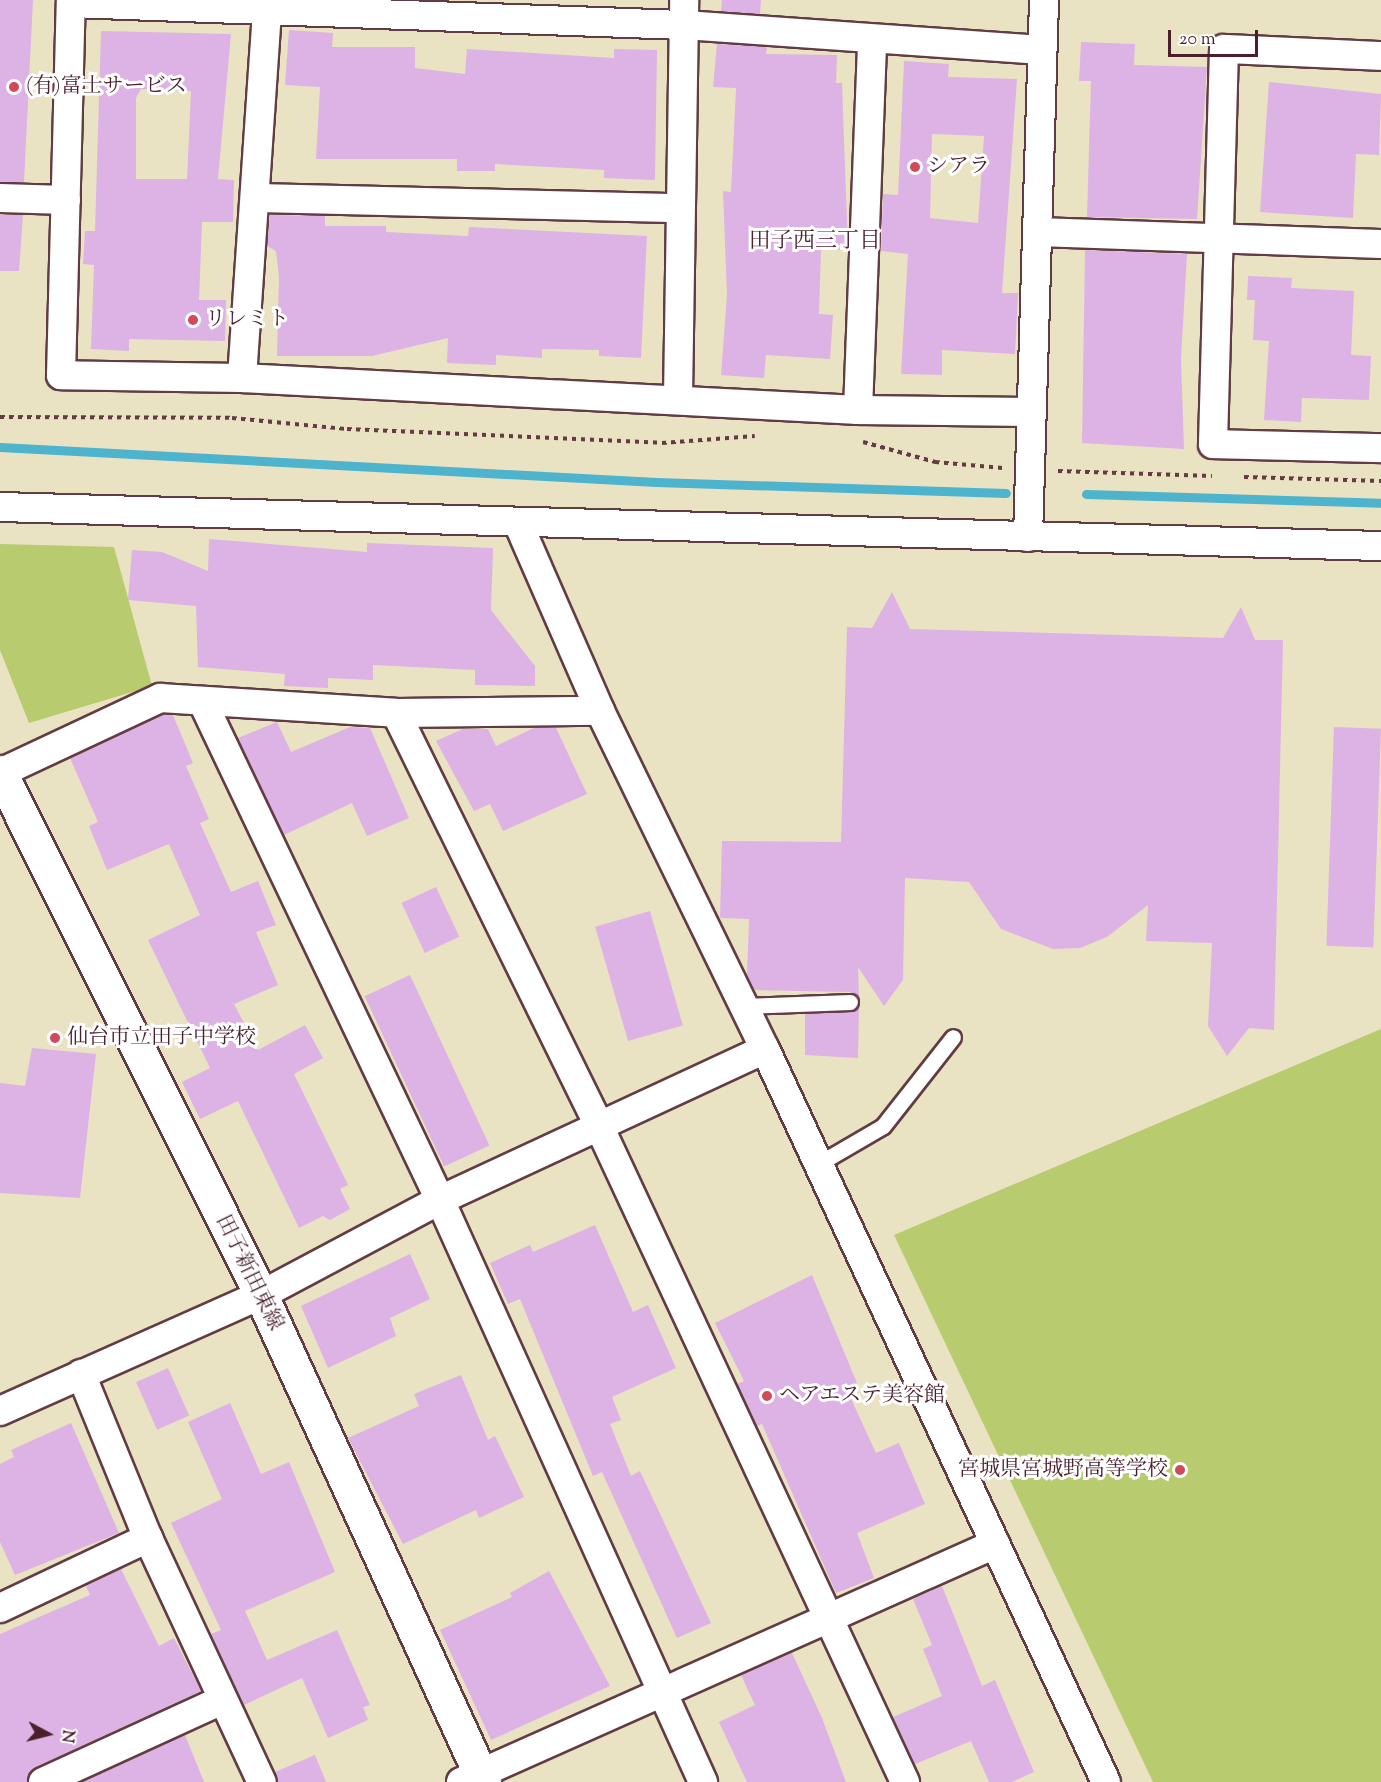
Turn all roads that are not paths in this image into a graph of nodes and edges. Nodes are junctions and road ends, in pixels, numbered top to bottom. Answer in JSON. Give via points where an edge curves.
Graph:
{"nodes":[{"id":1,"x":1044,"y":0,"type":"edge"},
{"id":2,"x":267,"y":8,"type":"junction"},
{"id":3,"x":684,"y":12,"type":"edge"},
{"id":4,"x":872,"y":41,"type":"junction"},
{"id":5,"x":1042,"y":50,"type":"junction"},
{"id":6,"x":1381,"y":56,"type":"edge"},
{"id":7,"x":0,"y":198,"type":"edge"},
{"id":8,"x":258,"y":198,"type":"junction"},
{"id":9,"x":66,"y":200,"type":"junction"},
{"id":10,"x":680,"y":208,"type":"junction"},
{"id":11,"x":1038,"y":232,"type":"junction"},
{"id":12,"x":1220,"y":238,"type":"junction"},
{"id":13,"x":1381,"y":244,"type":"edge"},
{"id":14,"x":242,"y":378,"type":"junction"},
{"id":15,"x":678,"y":397,"type":"junction"},
{"id":16,"x":858,"y":410,"type":"junction"},
{"id":17,"x":1030,"y":412,"type":"junction"},
{"id":18,"x":1381,"y":448,"type":"edge"},
{"id":19,"x":0,"y":507,"type":"edge"},
{"id":20,"x":518,"y":523,"type":"junction"},
{"id":21,"x":1028,"y":537,"type":"junction"},
{"id":22,"x":1381,"y":546,"type":"edge"},
{"id":23,"x":204,"y":705,"type":"junction"},
{"id":24,"x":600,"y":711,"type":"junction"},
{"id":25,"x":396,"y":713,"type":"junction"},
{"id":26,"x":0,"y":773,"type":"edge"},
{"id":27,"x":850,"y":1002,"type":"dead end"},
{"id":28,"x":744,"y":1006,"type":"junction"},
{"id":29,"x":953,"y":1037,"type":"dead end"},
{"id":30,"x":765,"y":1049,"type":"junction"},
{"id":31,"x":599,"y":1126,"type":"junction"},
{"id":32,"x":818,"y":1164,"type":"junction"},
{"id":33,"x":440,"y":1200,"type":"junction"},
{"id":34,"x":261,"y":1295,"type":"junction"},
{"id":35,"x":81,"y":1374,"type":"junction"},
{"id":36,"x":0,"y":1411,"type":"edge"},
{"id":37,"x":148,"y":1538,"type":"junction"},
{"id":38,"x":994,"y":1544,"type":"junction"},
{"id":39,"x":0,"y":1608,"type":"edge"},
{"id":40,"x":830,"y":1620,"type":"junction"},
{"id":41,"x":661,"y":1693,"type":"junction"},
{"id":42,"x":222,"y":1700,"type":"junction"},
{"id":43,"x":475,"y":1779,"type":"edge"},
{"id":44,"x":43,"y":1782,"type":"edge"},
{"id":45,"x":262,"y":1782,"type":"edge"},
{"id":46,"x":704,"y":1782,"type":"edge"},
{"id":47,"x":905,"y":1782,"type":"edge"},
{"id":48,"x":1106,"y":1782,"type":"edge"}],
"edges":[{"from":1,"to":5,"type":"street"},
{"from":2,"to":3,"type":"street"},
{"from":2,"to":8,"type":"street"},
{"from":2,"to":9,"type":"street","via":[[71,3]]},
{"from":3,"to":4,"type":"street"},
{"from":3,"to":10,"type":"street"},
{"from":4,"to":5,"type":"street"},
{"from":4,"to":16,"type":"street"},
{"from":5,"to":11,"type":"street"},
{"from":6,"to":12,"type":"street","via":[[1224,49]]},
{"from":7,"to":9,"type":"street"},
{"from":8,"to":10,"type":"street"},
{"from":8,"to":14,"type":"street"},
{"from":9,"to":14,"type":"street","via":[[61,375]]},
{"from":10,"to":15,"type":"street"},
{"from":11,"to":12,"type":"street"},
{"from":11,"to":17,"type":"street"},
{"from":12,"to":13,"type":"street"},
{"from":12,"to":18,"type":"street","via":[[1213,444]]},
{"from":14,"to":15,"type":"street"},
{"from":15,"to":16,"type":"street"},
{"from":16,"to":17,"type":"street"},
{"from":17,"to":21,"type":"street"},
{"from":19,"to":20,"type":"street"},
{"from":20,"to":21,"type":"street"},
{"from":20,"to":24,"type":"street"},
{"from":21,"to":22,"type":"street"},
{"from":23,"to":25,"type":"street"},
{"from":23,"to":26,"type":"street","via":[[160,698]]},
{"from":23,"to":33,"type":"street"},
{"from":24,"to":25,"type":"street"},
{"from":24,"to":28,"type":"street"},
{"from":25,"to":31,"type":"street"},
{"from":26,"to":34,"type":"street","name":"田子新田東線"},
{"from":27,"to":28,"type":"lane"},
{"from":28,"to":30,"type":"street"},
{"from":29,"to":32,"type":"lane","via":[[883,1126]]},
{"from":30,"to":31,"type":"street"},
{"from":30,"to":32,"type":"street"},
{"from":31,"to":33,"type":"street"},
{"from":31,"to":40,"type":"street"},
{"from":32,"to":38,"type":"street"},
{"from":33,"to":34,"type":"street"},
{"from":33,"to":41,"type":"street"},
{"from":34,"to":35,"type":"street"},
{"from":34,"to":43,"type":"street","name":"田子新田東線"},
{"from":35,"to":36,"type":"street"},
{"from":35,"to":37,"type":"street"},
{"from":37,"to":39,"type":"street"},
{"from":37,"to":42,"type":"street"},
{"from":38,"to":40,"type":"street"},
{"from":38,"to":48,"type":"street"},
{"from":40,"to":41,"type":"street"},
{"from":40,"to":47,"type":"street"},
{"from":41,"to":43,"type":"street"},
{"from":41,"to":46,"type":"street"},
{"from":42,"to":44,"type":"street"},
{"from":42,"to":45,"type":"street"}]}
